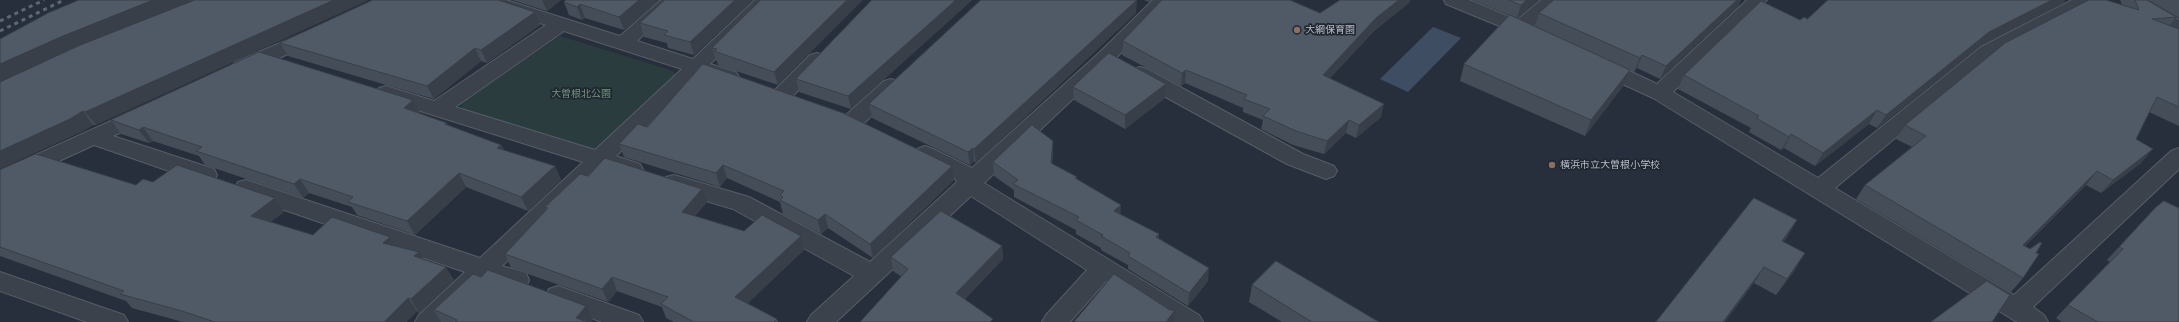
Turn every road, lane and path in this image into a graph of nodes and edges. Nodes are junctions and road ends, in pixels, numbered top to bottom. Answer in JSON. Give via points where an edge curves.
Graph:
{"nodes":[{"id":1,"x":486,"y":0,"type":"edge"},
{"id":2,"x":672,"y":0,"type":"edge"},
{"id":3,"x":766,"y":0,"type":"edge"},
{"id":4,"x":1453,"y":0,"type":"edge"},
{"id":5,"x":1553,"y":0,"type":"edge"},
{"id":6,"x":1758,"y":0,"type":"edge"},
{"id":7,"x":2087,"y":0,"type":"edge"},
{"id":8,"x":2131,"y":0,"type":"edge"},
{"id":9,"x":1131,"y":3,"type":"edge"},
{"id":10,"x":569,"y":5,"type":"edge"},
{"id":11,"x":1158,"y":6,"type":"edge"},
{"id":12,"x":556,"y":22,"type":"junction"},
{"id":13,"x":330,"y":27,"type":"edge"},
{"id":14,"x":1519,"y":28,"type":"junction"},
{"id":15,"x":2179,"y":28,"type":"edge"},
{"id":16,"x":1547,"y":41,"type":"edge"},
{"id":17,"x":623,"y":43,"type":"junction"},
{"id":18,"x":831,"y":45,"type":"edge"},
{"id":19,"x":1107,"y":56,"type":"junction"},
{"id":20,"x":266,"y":57,"type":"junction"},
{"id":21,"x":1583,"y":57,"type":"edge"},
{"id":22,"x":296,"y":66,"type":"edge"},
{"id":23,"x":697,"y":66,"type":"junction"},
{"id":24,"x":905,"y":73,"type":"edge"},
{"id":25,"x":222,"y":77,"type":"edge"},
{"id":26,"x":370,"y":89,"type":"edge"},
{"id":27,"x":1660,"y":93,"type":"junction"},
{"id":28,"x":782,"y":95,"type":"junction"},
{"id":29,"x":803,"y":103,"type":"edge"},
{"id":30,"x":158,"y":107,"type":"edge"},
{"id":31,"x":437,"y":109,"type":"junction"},
{"id":32,"x":832,"y":113,"type":"edge"},
{"id":33,"x":854,"y":120,"type":"junction"},
{"id":34,"x":874,"y":130,"type":"edge"},
{"id":35,"x":93,"y":137,"type":"junction"},
{"id":36,"x":908,"y":146,"type":"edge"},
{"id":37,"x":2179,"y":156,"type":"edge"},
{"id":38,"x":599,"y":159,"type":"junction"},
{"id":39,"x":1326,"y":171,"type":"dead end"},
{"id":40,"x":0,"y":180,"type":"edge"},
{"id":41,"x":969,"y":184,"type":"junction"},
{"id":42,"x":1818,"y":189,"type":"junction"},
{"id":43,"x":1104,"y":267,"type":"junction"},
{"id":44,"x":484,"y":269,"type":"junction"},
{"id":45,"x":872,"y":274,"type":"junction"},
{"id":46,"x":0,"y":282,"type":"edge"},
{"id":47,"x":2026,"y":315,"type":"edge"},
{"id":48,"x":115,"y":322,"type":"edge"},
{"id":49,"x":428,"y":322,"type":"edge"},
{"id":50,"x":630,"y":322,"type":"edge"},
{"id":51,"x":820,"y":322,"type":"edge"},
{"id":52,"x":1055,"y":322,"type":"edge"},
{"id":53,"x":1190,"y":322,"type":"edge"}],
"edges":[{"from":1,"to":12,"type":"street"},
{"from":2,"to":17,"type":"street"},
{"from":3,"to":23,"type":"street"},
{"from":4,"to":14,"type":"street"},
{"from":5,"to":14,"type":"street"},
{"from":6,"to":27,"type":"street"},
{"from":7,"to":42,"type":"street","via":[[1988,52]]},
{"from":8,"to":15,"type":"street"},
{"from":9,"to":11,"type":"street"},
{"from":10,"to":12,"type":"street"},
{"from":11,"to":19,"type":"street"},
{"from":12,"to":17,"type":"street"},
{"from":12,"to":31,"type":"street"},
{"from":13,"to":20,"type":"street"},
{"from":14,"to":16,"type":"street"},
{"from":17,"to":23,"type":"street"},
{"from":18,"to":28,"type":"street"},
{"from":19,"to":39,"type":"street","via":[[1295,159]]},
{"from":19,"to":41,"type":"street"},
{"from":20,"to":22,"type":"street"},
{"from":20,"to":25,"type":"street"},
{"from":21,"to":27,"type":"street"},
{"from":23,"to":28,"type":"street"},
{"from":23,"to":38,"type":"street"},
{"from":24,"to":33,"type":"street"},
{"from":26,"to":31,"type":"street"},
{"from":27,"to":42,"type":"street"},
{"from":28,"to":29,"type":"street"},
{"from":30,"to":35,"type":"street"},
{"from":31,"to":38,"type":"street"},
{"from":32,"to":33,"type":"street"},
{"from":33,"to":34,"type":"street"},
{"from":35,"to":40,"type":"street"},
{"from":35,"to":44,"type":"street"},
{"from":36,"to":41,"type":"street","via":[[963,172]]},
{"from":37,"to":47,"type":"street"},
{"from":38,"to":44,"type":"street"},
{"from":38,"to":45,"type":"street","via":[[741,203]]},
{"from":41,"to":43,"type":"street"},
{"from":41,"to":45,"type":"street"},
{"from":42,"to":47,"type":"street"},
{"from":43,"to":52,"type":"street"},
{"from":43,"to":53,"type":"street"},
{"from":44,"to":49,"type":"street"},
{"from":44,"to":50,"type":"street"},
{"from":45,"to":51,"type":"street"},
{"from":46,"to":48,"type":"street"}]}
